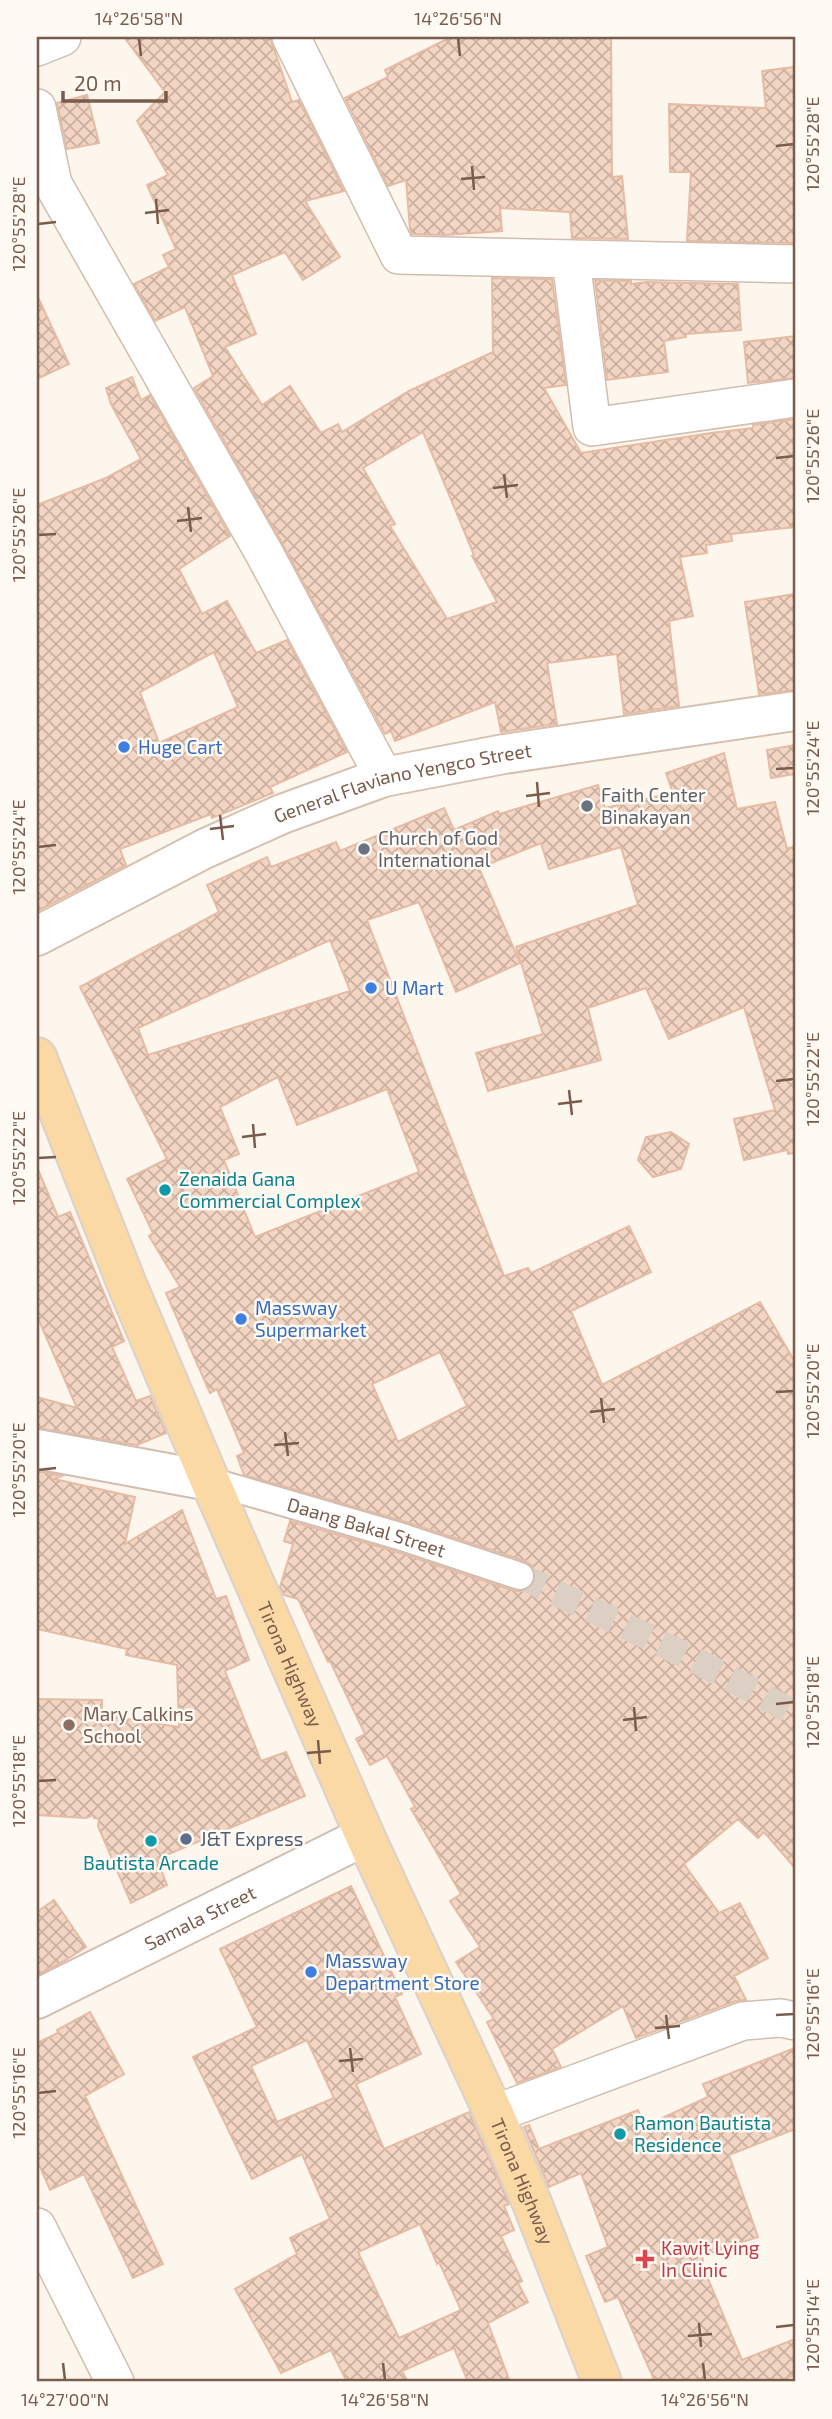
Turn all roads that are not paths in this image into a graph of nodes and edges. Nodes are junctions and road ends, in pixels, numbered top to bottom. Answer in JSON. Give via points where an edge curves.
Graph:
{"nodes":[{"id":1,"x":62,"y":37,"type":"edge"},
{"id":2,"x":291,"y":37,"type":"edge"},
{"id":3,"x":37,"y":47,"type":"edge"},
{"id":4,"x":37,"y":108,"type":"edge"},
{"id":5,"x":571,"y":260,"type":"junction"},
{"id":6,"x":795,"y":264,"type":"edge"},
{"id":7,"x":795,"y":398,"type":"edge"},
{"id":8,"x":795,"y":711,"type":"edge"},
{"id":9,"x":384,"y":777,"type":"junction"},
{"id":10,"x":37,"y":936,"type":"edge"},
{"id":11,"x":37,"y":1057,"type":"edge"},
{"id":12,"x":37,"y":1449,"type":"edge"},
{"id":13,"x":210,"y":1481,"type":"junction"},
{"id":14,"x":520,"y":1576,"type":"tunnel mouth"},
{"id":15,"x":365,"y":1836,"type":"junction"},
{"id":16,"x":37,"y":1999,"type":"edge"},
{"id":17,"x":795,"y":2021,"type":"edge"},
{"id":18,"x":494,"y":2113,"type":"junction"},
{"id":19,"x":37,"y":2227,"type":"edge"},
{"id":20,"x":115,"y":2382,"type":"edge"},
{"id":21,"x":602,"y":2382,"type":"edge"}],
"edges":[{"from":1,"to":3,"type":"street"},
{"from":2,"to":5,"type":"street","via":[[400,255]]},
{"from":4,"to":9,"type":"street","via":[[53,184],[264,553]]},
{"from":5,"to":6,"type":"street"},
{"from":5,"to":7,"type":"street","via":[[592,427]]},
{"from":8,"to":9,"type":"main road","name":"General Flaviano Yengco Street","via":[[504,754]]},
{"from":9,"to":10,"type":"main road","name":"General Flaviano Yengco Street","via":[[282,814],[204,849]]},
{"from":11,"to":13,"type":"main road","name":"Tirona Highway"},
{"from":12,"to":13,"type":"main road"},
{"from":13,"to":14,"type":"street","name":"Daang Bakal Street","via":[[457,1553]]},
{"from":13,"to":15,"type":"main road","name":"Tirona Highway"},
{"from":15,"to":16,"type":"main road","name":"Samala Street"},
{"from":15,"to":18,"type":"main road","name":"Tirona Highway"},
{"from":17,"to":18,"type":"street","via":[[743,2021]]},
{"from":18,"to":21,"type":"main road","name":"Tirona Highway"},
{"from":19,"to":20,"type":"street"}]}
